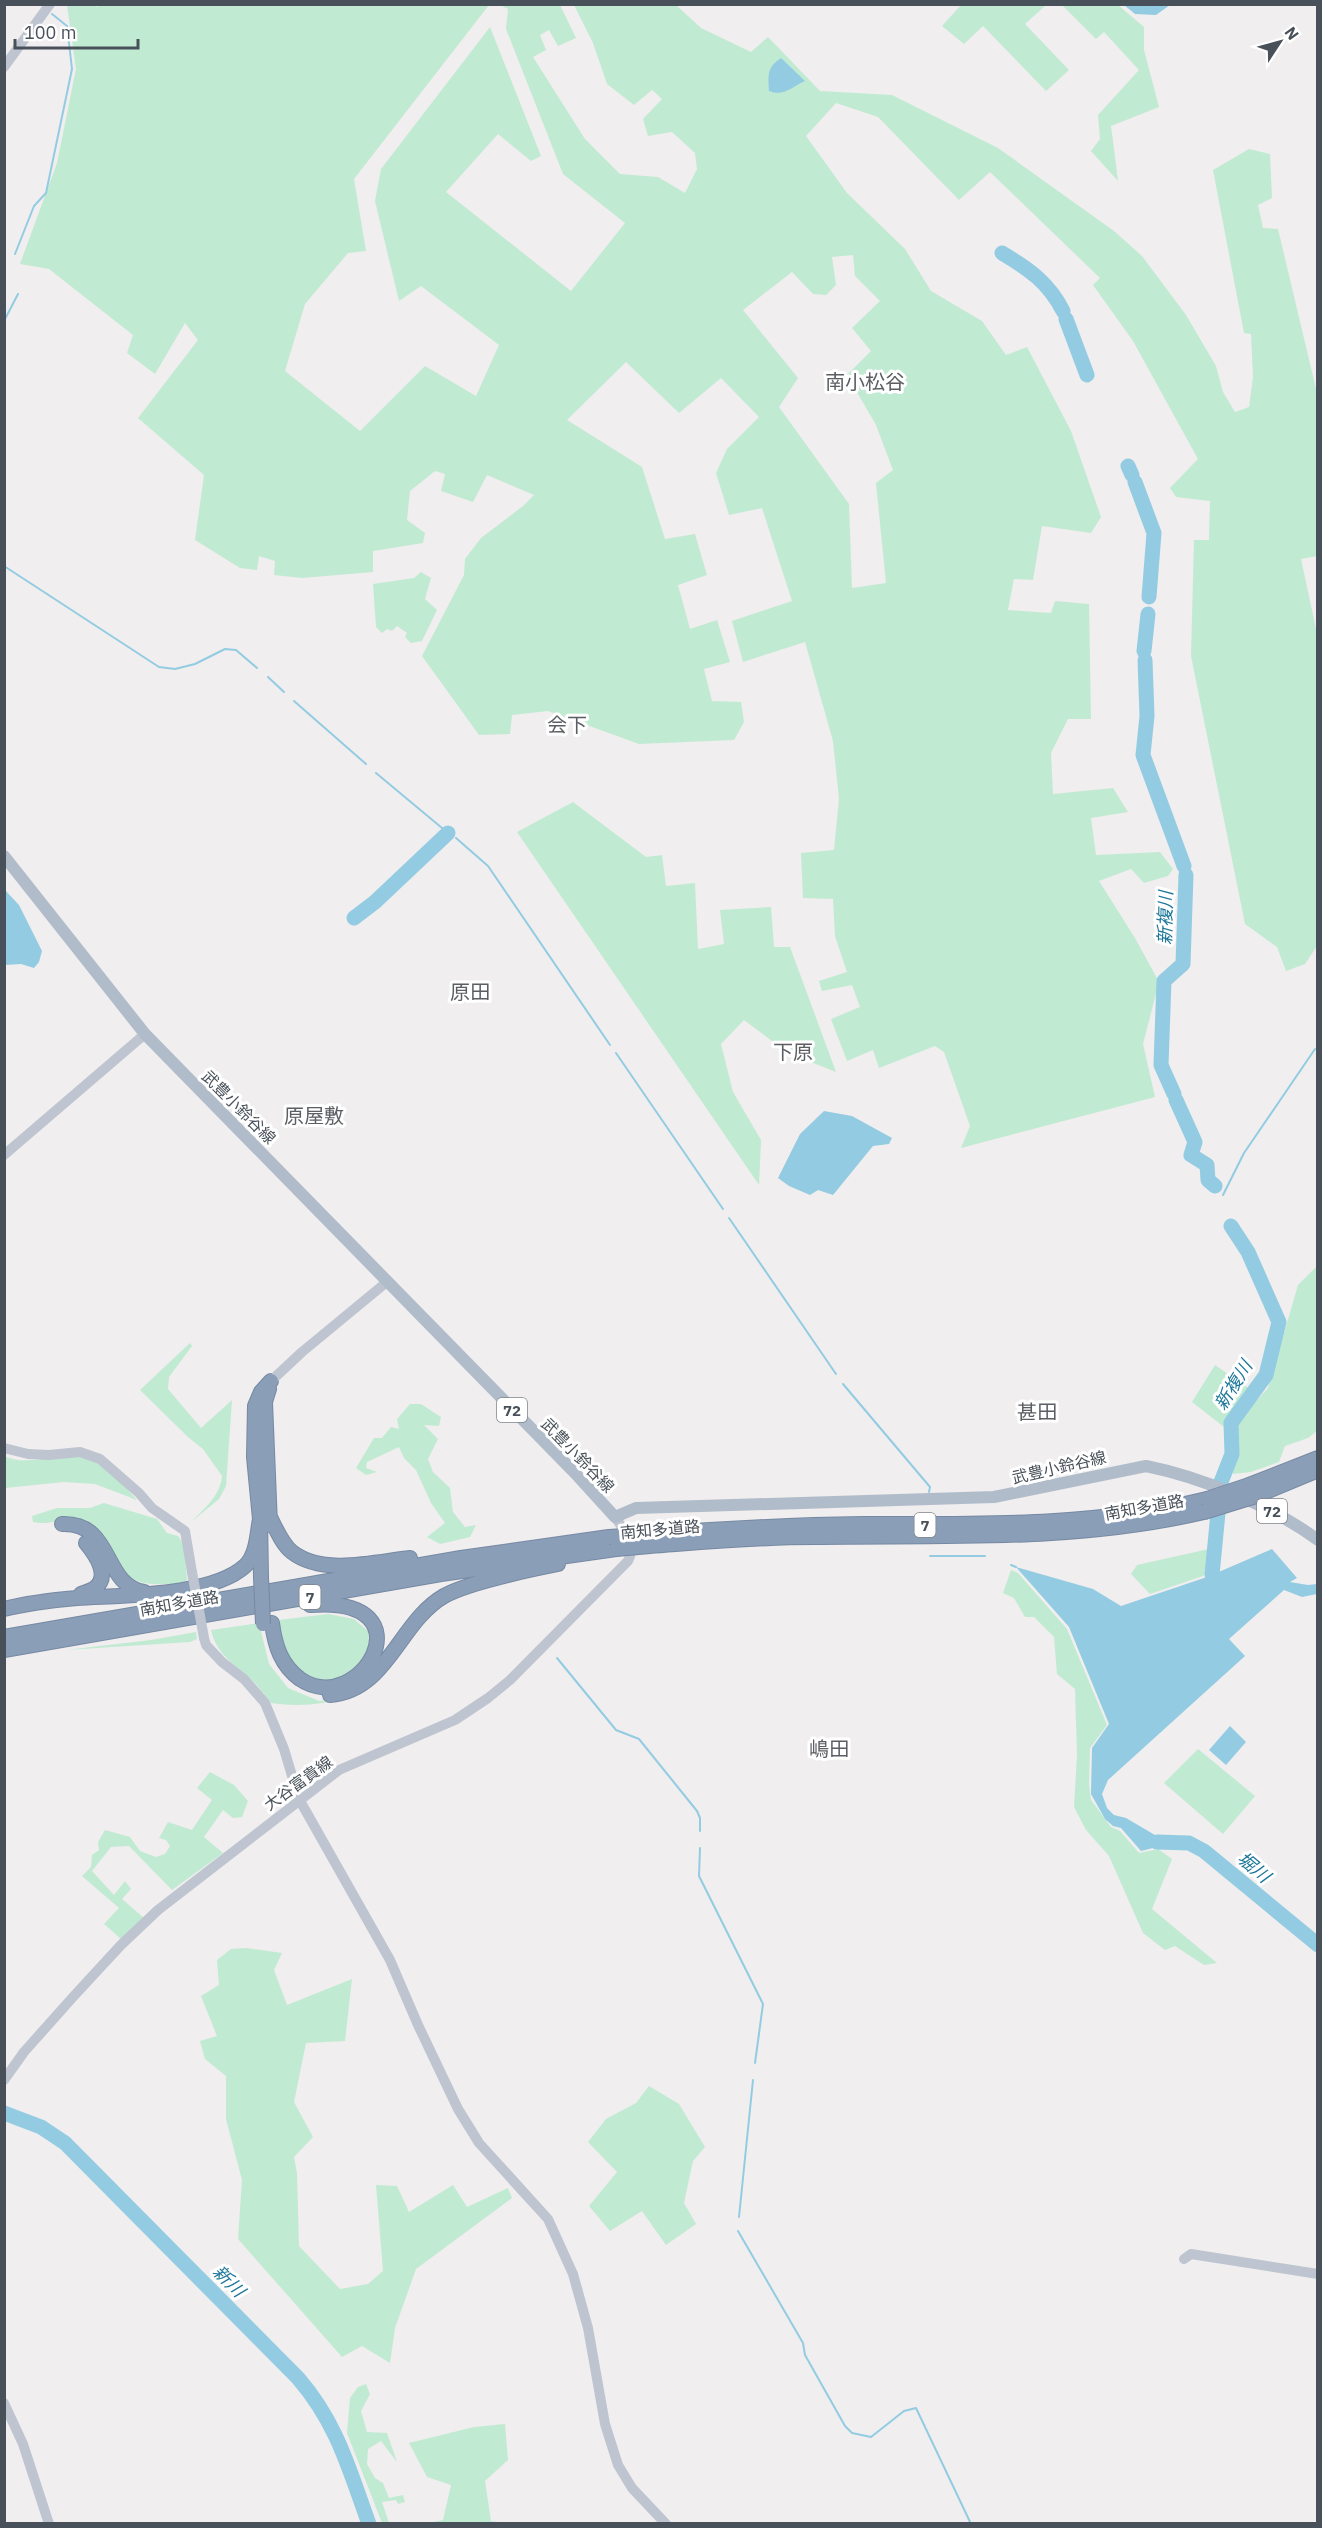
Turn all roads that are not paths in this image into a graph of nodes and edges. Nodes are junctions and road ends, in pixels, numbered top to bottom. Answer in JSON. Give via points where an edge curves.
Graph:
{"nodes":[{"id":1,"x":50,"y":4,"type":"edge"},
{"id":2,"x":4,"y":68,"type":"edge"},
{"id":3,"x":4,"y":856,"type":"edge"},
{"id":4,"x":145,"y":1034,"type":"junction"},
{"id":5,"x":4,"y":1155,"type":"edge"},
{"id":6,"x":388,"y":1281,"type":"junction"},
{"id":7,"x":271,"y":1381,"type":"joint"},
{"id":8,"x":4,"y":1448,"type":"edge"},
{"id":9,"x":1317,"y":1458,"type":"edge"},
{"id":10,"x":1317,"y":1470,"type":"edge"},
{"id":11,"x":1252,"y":1490,"type":"junction"},
{"id":12,"x":1207,"y":1499,"type":"junction"},
{"id":13,"x":265,"y":1518,"type":"junction"},
{"id":14,"x":615,"y":1518,"type":"junction"},
{"id":15,"x":62,"y":1524,"type":"dead end"},
{"id":16,"x":1317,"y":1540,"type":"edge"},
{"id":17,"x":568,"y":1542,"type":"junction"},
{"id":18,"x":86,"y":1543,"type":"dead end"},
{"id":19,"x":611,"y":1545,"type":"junction"},
{"id":20,"x":155,"y":1594,"type":"junction"},
{"id":21,"x":74,"y":1598,"type":"junction"},
{"id":22,"x":4,"y":1610,"type":"edge"},
{"id":23,"x":112,"y":1619,"type":"junction"},
{"id":24,"x":268,"y":1624,"type":"junction"},
{"id":25,"x":125,"y":1629,"type":"junction"},
{"id":26,"x":4,"y":1630,"type":"edge"},
{"id":27,"x":4,"y":1638,"type":"edge"},
{"id":28,"x":4,"y":1650,"type":"edge"},
{"id":29,"x":299,"y":1799,"type":"junction"},
{"id":30,"x":4,"y":2080,"type":"edge"},
{"id":31,"x":1184,"y":2259,"type":"dead end"},
{"id":32,"x":1317,"y":2274,"type":"edge"},
{"id":33,"x":4,"y":2403,"type":"edge"},
{"id":34,"x":49,"y":2523,"type":"edge"},
{"id":35,"x":666,"y":2523,"type":"edge"}],
"edges":[{"from":1,"to":2,"type":"street"},
{"from":3,"to":4,"type":"main road","name":"武豊小鈴谷線","number":"72"},
{"from":4,"to":5,"type":"street"},
{"from":4,"to":6,"type":"main road","name":"武豊小鈴谷線","number":"72"},
{"from":6,"to":7,"type":"street"},
{"from":6,"to":14,"type":"main road","name":"武豊小鈴谷線","number":"72"},
{"from":7,"to":13,"type":"highway","via":[[265,1402]]},
{"from":8,"to":29,"type":"street","bridge":true,"via":[[28,1454],[80,1452],[100,1459],[152,1508],[185,1531],[206,1645],[265,1703]]},
{"from":9,"to":11,"type":"highway","name":"南知多道路","number":"7"},
{"from":10,"to":11,"type":"highway","name":"南知多道路","number":"7"},
{"from":11,"to":12,"type":"highway","name":"南知多道路","number":"7","bridge":true},
{"from":12,"to":14,"type":"main road","name":"武豊小鈴谷線","number":"72","via":[[1170,1470],[1138,1466],[1006,1496],[636,1508]]},
{"from":12,"to":16,"type":"main road","name":"武豊小鈴谷線","number":"72","via":[[1223,1489],[1294,1523]]},
{"from":12,"to":19,"type":"highway","name":"南知多道路","number":"7","bridge":true,"via":[[1109,1530],[1046,1535],[810,1537]]},
{"from":13,"to":17,"type":"highway","via":[[292,1552],[332,1565],[546,1539]]},
{"from":13,"to":20,"type":"highway","via":[[253,1555],[230,1577]]},
{"from":13,"to":24,"type":"highway","bridge":true},
{"from":14,"to":29,"type":"street","name":"大谷富貴線","via":[[631,1540],[628,1561],[510,1680],[455,1720],[339,1770]]},
{"from":15,"to":20,"type":"highway","via":[[92,1532],[122,1580],[141,1592]]},
{"from":17,"to":19,"type":"highway","name":"南知多道路","number":"7"},
{"from":17,"to":23,"type":"highway","name":"南知多道路","number":"7"},
{"from":18,"to":21,"type":"highway","via":[[99,1562],[101,1578],[93,1590]]},
{"from":19,"to":24,"type":"highway","via":[[602,1556],[555,1564],[462,1588],[443,1597],[420,1615],[382,1667],[361,1686],[346,1692],[316,1694],[288,1681],[267,1644]]},
{"from":19,"to":25,"type":"highway","name":"南知多道路","number":"7"},
{"from":20,"to":21,"type":"highway"},
{"from":21,"to":22,"type":"highway"},
{"from":23,"to":26,"type":"highway","via":[[102,1615]]},
{"from":23,"to":27,"type":"highway","name":"南知多道路","number":"7"},
{"from":24,"to":25,"type":"highway","via":[[281,1659],[293,1674],[324,1687],[340,1685],[365,1669],[378,1640],[374,1625],[361,1611],[341,1604],[308,1605],[138,1633]]},
{"from":25,"to":28,"type":"highway","name":"南知多道路","number":"7"},
{"from":29,"to":30,"type":"street","name":"大谷富貴線","via":[[158,1910],[24,2052]]},
{"from":29,"to":35,"type":"street","via":[[390,1960],[458,2109],[479,2143],[548,2218],[573,2274],[588,2328],[605,2424],[618,2465],[632,2487]]},
{"from":31,"to":32,"type":"street","via":[[1191,2254]]},
{"from":33,"to":34,"type":"street","via":[[23,2444]]}]}
